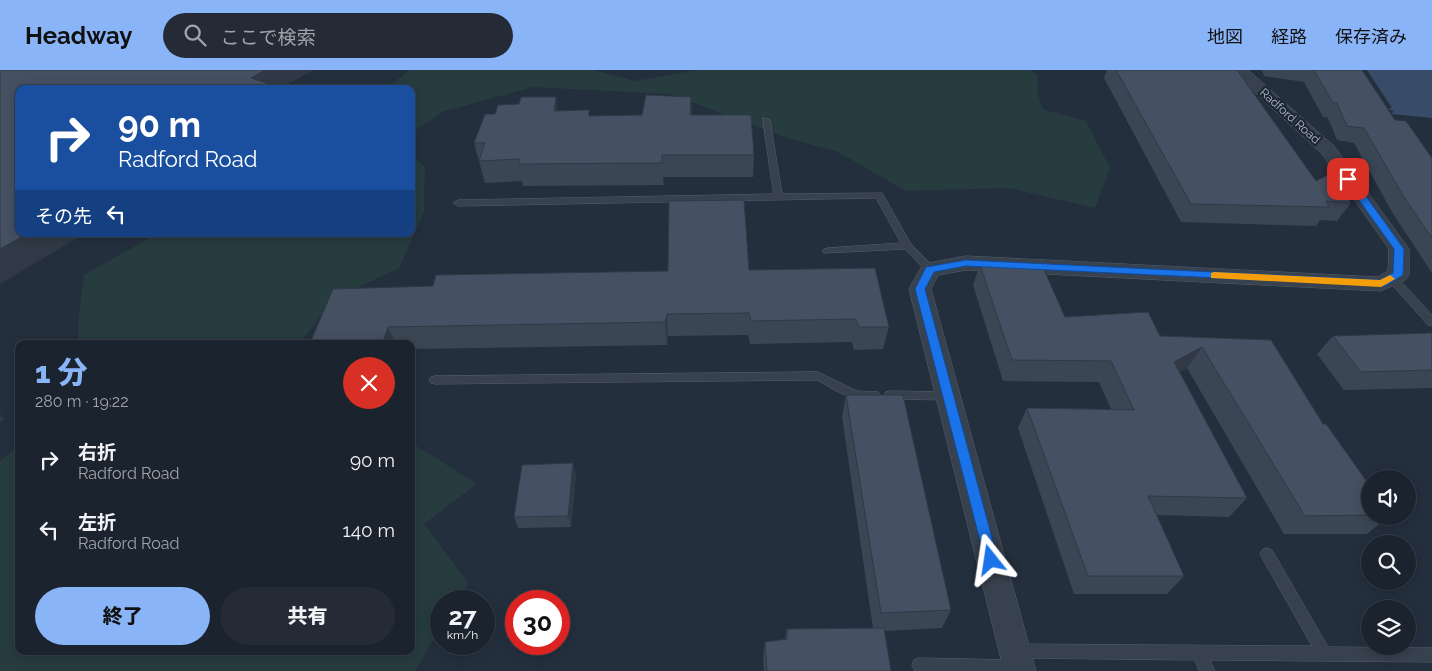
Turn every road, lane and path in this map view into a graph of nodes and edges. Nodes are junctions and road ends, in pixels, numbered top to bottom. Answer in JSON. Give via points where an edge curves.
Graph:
{"nodes":[{"id":1,"x":1239,"y":70,"type":"edge"},
{"id":2,"x":766,"y":120,"type":"dead end"},
{"id":3,"x":778,"y":197,"type":"junction"},
{"id":4,"x":458,"y":203,"type":"dead end"},
{"id":5,"x":908,"y":246,"type":"junction"},
{"id":6,"x":826,"y":251,"type":"dead end"},
{"id":7,"x":930,"y":269,"type":"junction"},
{"id":8,"x":1392,"y":278,"type":"junction"},
{"id":9,"x":1432,"y":322,"type":"edge"},
{"id":10,"x":435,"y":380,"type":"dead end"},
{"id":11,"x":948,"y":396,"type":"junction"},
{"id":12,"x":1267,"y":554,"type":"dead end"},
{"id":13,"x":1200,"y":653,"type":"junction"},
{"id":14,"x":1324,"y":654,"type":"junction"},
{"id":15,"x":1432,"y":654,"type":"edge"},
{"id":16,"x":1018,"y":663,"type":"edge"},
{"id":17,"x":919,"y":665,"type":"dead end"},
{"id":18,"x":1207,"y":671,"type":"edge"}],
"edges":[{"from":1,"to":8,"type":"street","name":"Radford Road","via":[[1328,150],[1399,249],[1398,275]]},
{"from":2,"to":3,"type":"lane"},
{"from":3,"to":4,"type":"lane"},
{"from":3,"to":5,"type":"lane","via":[[879,195]]},
{"from":5,"to":6,"type":"lane"},
{"from":5,"to":7,"type":"lane"},
{"from":7,"to":8,"type":"street","via":[[966,263],[1381,284]]},
{"from":7,"to":11,"type":"street","via":[[920,289]]},
{"from":8,"to":9,"type":"lane"},
{"from":10,"to":11,"type":"lane","via":[[818,376],[856,395]]},
{"from":11,"to":16,"type":"street"},
{"from":12,"to":14,"type":"lane"},
{"from":13,"to":14,"type":"lane"},
{"from":13,"to":16,"type":"lane"},
{"from":13,"to":18,"type":"lane"},
{"from":14,"to":15,"type":"lane"},
{"from":16,"to":17,"type":"lane"}]}
